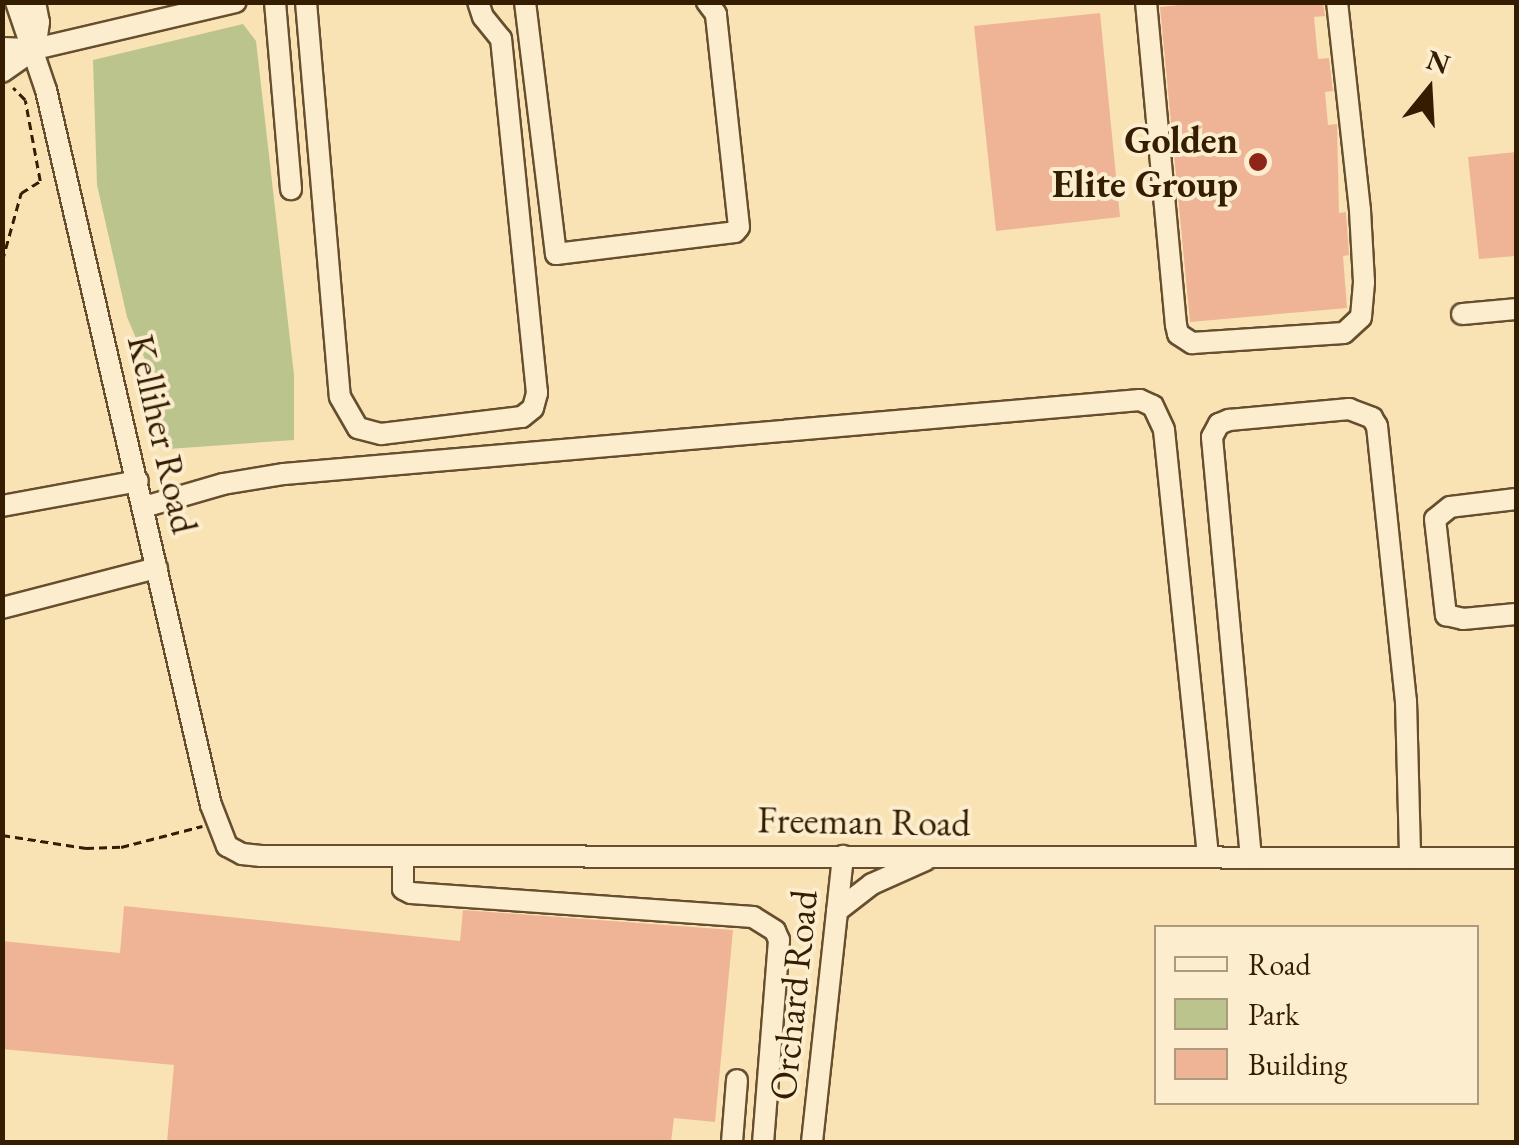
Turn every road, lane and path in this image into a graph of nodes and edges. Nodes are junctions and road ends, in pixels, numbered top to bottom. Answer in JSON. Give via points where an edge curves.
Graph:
{"nodes":[{"id":1,"x":16,"y":2,"type":"edge"},
{"id":2,"x":35,"y":2,"type":"edge"},
{"id":3,"x":236,"y":2,"type":"edge"},
{"id":4,"x":275,"y":2,"type":"edge"},
{"id":5,"x":306,"y":2,"type":"edge"},
{"id":6,"x":478,"y":2,"type":"edge"},
{"id":7,"x":525,"y":2,"type":"edge"},
{"id":8,"x":707,"y":2,"type":"edge"},
{"id":9,"x":1146,"y":2,"type":"edge"},
{"id":10,"x":1337,"y":2,"type":"edge"},
{"id":11,"x":2,"y":48,"type":"edge"},
{"id":12,"x":35,"y":49,"type":"junction"},
{"id":13,"x":3,"y":77,"type":"edge"},
{"id":14,"x":290,"y":189,"type":"dead end"},
{"id":15,"x":2,"y":262,"type":"edge"},
{"id":16,"x":1516,"y":309,"type":"edge"},
{"id":17,"x":1462,"y":314,"type":"dead end"},
{"id":18,"x":138,"y":481,"type":"junction"},
{"id":19,"x":1516,"y":499,"type":"edge"},
{"id":20,"x":2,"y":506,"type":"edge"},
{"id":21,"x":144,"y":507,"type":"junction"},
{"id":22,"x":158,"y":568,"type":"junction"},
{"id":23,"x":2,"y":608,"type":"edge"},
{"id":24,"x":1516,"y":614,"type":"edge"},
{"id":25,"x":218,"y":829,"type":"junction"},
{"id":26,"x":2,"y":835,"type":"edge"},
{"id":27,"x":403,"y":856,"type":"junction"},
{"id":28,"x":843,"y":856,"type":"junction"},
{"id":29,"x":931,"y":857,"type":"junction"},
{"id":30,"x":1208,"y":857,"type":"junction"},
{"id":31,"x":1251,"y":858,"type":"junction"},
{"id":32,"x":1410,"y":858,"type":"junction"},
{"id":33,"x":1516,"y":858,"type":"edge"},
{"id":34,"x":837,"y":911,"type":"junction"},
{"id":35,"x":737,"y":1080,"type":"dead end"},
{"id":36,"x":732,"y":1142,"type":"edge"},
{"id":37,"x":763,"y":1142,"type":"edge"},
{"id":38,"x":812,"y":1142,"type":"edge"}],
"edges":[{"from":1,"to":12,"type":"street","name":"Kelliher Road"},
{"from":2,"to":12,"type":"street","name":"Kelliher Road"},
{"from":3,"to":12,"type":"street"},
{"from":4,"to":14,"type":"street"},
{"from":5,"to":6,"type":"street","via":[[340,397],[358,428],[381,434],[522,418],[537,393],[500,39]]},
{"from":7,"to":8,"type":"street","via":[[556,254],[739,227],[716,14]]},
{"from":9,"to":10,"type":"street","via":[[1176,325],[1192,344],[1344,333],[1360,317],[1360,210]]},
{"from":11,"to":12,"type":"street"},
{"from":12,"to":13,"type":"street"},
{"from":12,"to":18,"type":"street","name":"Kelliher Road"},
{"from":13,"to":15,"type":"path","via":[[24,100],[40,181],[22,193]]},
{"from":16,"to":17,"type":"street"},
{"from":18,"to":20,"type":"street"},
{"from":18,"to":21,"type":"street","name":"Kelliher Road"},
{"from":19,"to":24,"type":"street","via":[[1450,506],[1436,519],[1446,615]]},
{"from":21,"to":22,"type":"street","name":"Kelliher Road"},
{"from":21,"to":30,"type":"street","via":[[284,474],[1140,400],[1160,416],[1164,430]]},
{"from":22,"to":23,"type":"street"},
{"from":22,"to":25,"type":"street","name":"Kelliher Road"},
{"from":25,"to":26,"type":"path","via":[[86,848]]},
{"from":25,"to":27,"type":"street","name":"Freeman Road","via":[[226,846],[242,854]]},
{"from":27,"to":28,"type":"street","name":"Freeman Road"},
{"from":27,"to":37,"type":"street","via":[[403,888],[410,893],[752,917],[776,931]]},
{"from":28,"to":29,"type":"street","name":"Freeman Road"},
{"from":28,"to":34,"type":"street","name":"Orchard Road"},
{"from":29,"to":30,"type":"street","name":"Freeman Road"},
{"from":29,"to":34,"type":"street","via":[[872,884]]},
{"from":30,"to":31,"type":"street","name":"Freeman Road"},
{"from":31,"to":32,"type":"street","name":"Freeman Road"},
{"from":31,"to":32,"type":"street","via":[[1212,437],[1229,420],[1349,409],[1376,426],[1406,701]]},
{"from":32,"to":33,"type":"street","name":"Freeman Road"},
{"from":34,"to":38,"type":"street","name":"Orchard Road"},
{"from":35,"to":36,"type":"street"}]}
